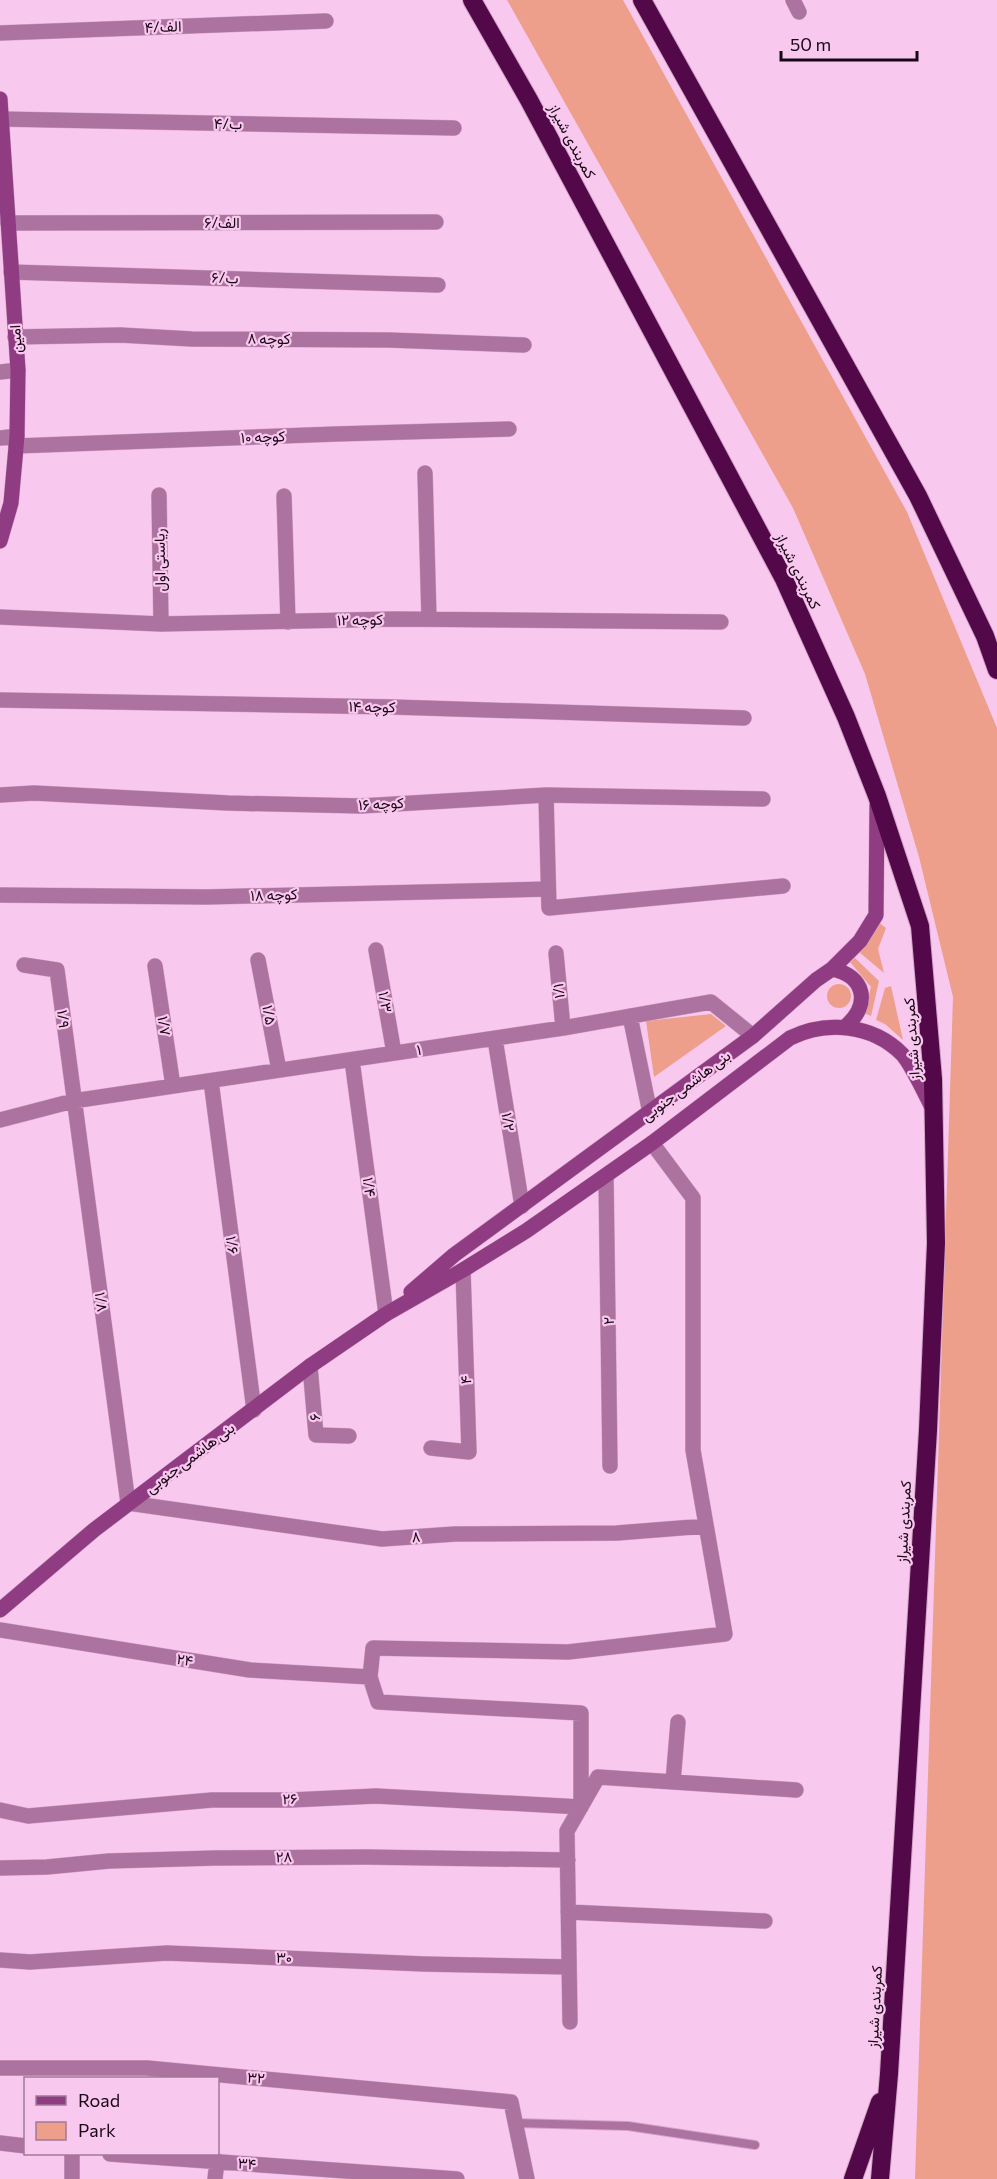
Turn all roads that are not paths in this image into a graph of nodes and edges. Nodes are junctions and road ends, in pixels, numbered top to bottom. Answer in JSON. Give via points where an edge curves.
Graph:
{"nodes":[{"id":1,"x":472,"y":0,"type":"edge"},
{"id":2,"x":642,"y":0,"type":"edge"},
{"id":3,"x":327,"y":21,"type":"dead end"},
{"id":4,"x":0,"y":33,"type":"edge"},
{"id":5,"x":0,"y":99,"type":"edge"},
{"id":6,"x":1,"y":119,"type":"edge"},
{"id":7,"x":454,"y":128,"type":"dead end"},
{"id":8,"x":2,"y":174,"type":"edge"},
{"id":9,"x":436,"y":222,"type":"dead end"},
{"id":10,"x":8,"y":223,"type":"junction"},
{"id":11,"x":11,"y":272,"type":"junction"},
{"id":12,"x":438,"y":285,"type":"dead end"},
{"id":13,"x":15,"y":337,"type":"junction"},
{"id":14,"x":524,"y":345,"type":"dead end"},
{"id":15,"x":18,"y":370,"type":"junction"},
{"id":16,"x":0,"y":372,"type":"edge"},
{"id":17,"x":509,"y":429,"type":"dead end"},
{"id":18,"x":0,"y":438,"type":"edge"},
{"id":19,"x":17,"y":441,"type":"junction"},
{"id":20,"x":425,"y":473,"type":"dead end"},
{"id":21,"x":159,"y":495,"type":"dead end"},
{"id":22,"x":284,"y":496,"type":"dead end"},
{"id":23,"x":0,"y":541,"type":"edge"},
{"id":24,"x":960,"y":586,"type":"junction"},
{"id":25,"x":0,"y":617,"type":"edge"},
{"id":26,"x":429,"y":619,"type":"junction"},
{"id":27,"x":288,"y":622,"type":"junction"},
{"id":28,"x":721,"y":622,"type":"dead end"},
{"id":29,"x":161,"y":624,"type":"junction"},
{"id":30,"x":997,"y":643,"type":"edge"},
{"id":31,"x":997,"y":670,"type":"edge"},
{"id":32,"x":0,"y":700,"type":"edge"},
{"id":33,"x":744,"y":718,"type":"dead end"},
{"id":34,"x":0,"y":795,"type":"edge"},
{"id":35,"x":546,"y":795,"type":"junction"},
{"id":36,"x":877,"y":796,"type":"junction"},
{"id":37,"x":763,"y":799,"type":"dead end"},
{"id":38,"x":783,"y":886,"type":"dead end"},
{"id":39,"x":548,"y":889,"type":"junction"},
{"id":40,"x":0,"y":895,"type":"edge"},
{"id":41,"x":376,"y":950,"type":"dead end"},
{"id":42,"x":556,"y":953,"type":"dead end"},
{"id":43,"x":258,"y":960,"type":"dead end"},
{"id":44,"x":24,"y":965,"type":"dead end"},
{"id":45,"x":155,"y":966,"type":"dead end"},
{"id":46,"x":832,"y":969,"type":"junction"},
{"id":47,"x":630,"y":1016,"type":"junction"},
{"id":48,"x":846,"y":1026,"type":"junction"},
{"id":49,"x":563,"y":1028,"type":"junction"},
{"id":50,"x":753,"y":1036,"type":"junction"},
{"id":51,"x":495,"y":1039,"type":"junction"},
{"id":52,"x":394,"y":1053,"type":"junction"},
{"id":53,"x":352,"y":1060,"type":"junction"},
{"id":54,"x":279,"y":1070,"type":"junction"},
{"id":55,"x":211,"y":1080,"type":"junction"},
{"id":56,"x":173,"y":1086,"type":"junction"},
{"id":57,"x":73,"y":1101,"type":"junction"},
{"id":58,"x":934,"y":1111,"type":"junction"},
{"id":59,"x":650,"y":1113,"type":"junction"},
{"id":60,"x":0,"y":1120,"type":"edge"},
{"id":61,"x":652,"y":1143,"type":"junction"},
{"id":62,"x":606,"y":1176,"type":"junction"},
{"id":63,"x":522,"y":1206,"type":"junction"},
{"id":64,"x":463,"y":1270,"type":"junction"},
{"id":65,"x":386,"y":1314,"type":"junction"},
{"id":66,"x":310,"y":1366,"type":"junction"},
{"id":67,"x":254,"y":1410,"type":"junction"},
{"id":68,"x":349,"y":1436,"type":"dead end"},
{"id":69,"x":431,"y":1448,"type":"dead end"},
{"id":70,"x":610,"y":1466,"type":"dead end"},
{"id":71,"x":128,"y":1503,"type":"junction"},
{"id":72,"x":706,"y":1526,"type":"junction"},
{"id":73,"x":0,"y":1610,"type":"edge"},
{"id":74,"x":0,"y":1630,"type":"edge"},
{"id":75,"x":370,"y":1677,"type":"junction"},
{"id":76,"x":678,"y":1722,"type":"dead end"},
{"id":77,"x":673,"y":1782,"type":"junction"},
{"id":78,"x":796,"y":1790,"type":"dead end"},
{"id":79,"x":581,"y":1807,"type":"junction"},
{"id":80,"x":0,"y":1810,"type":"edge"},
{"id":81,"x":568,"y":1860,"type":"junction"},
{"id":82,"x":0,"y":1868,"type":"edge"},
{"id":83,"x":568,"y":1912,"type":"junction"},
{"id":84,"x":765,"y":1922,"type":"dead end"},
{"id":85,"x":0,"y":1960,"type":"edge"},
{"id":86,"x":569,"y":1967,"type":"junction"},
{"id":87,"x":570,"y":2022,"type":"dead end"},
{"id":88,"x":0,"y":2068,"type":"edge"},
{"id":89,"x":80,"y":2073,"type":"edge"},
{"id":90,"x":889,"y":2074,"type":"junction"},
{"id":91,"x":515,"y":2123,"type":"junction"},
{"id":92,"x":0,"y":2143,"type":"edge"},
{"id":93,"x":755,"y":2145,"type":"dead end"},
{"id":94,"x":24,"y":2146,"type":"edge"},
{"id":95,"x":72,"y":2155,"type":"edge"},
{"id":96,"x":125,"y":2155,"type":"edge"},
{"id":97,"x":217,"y":2161,"type":"junction"},
{"id":98,"x":327,"y":2174,"type":"edge"},
{"id":99,"x":426,"y":2178,"type":"edge"},
{"id":100,"x":72,"y":2179,"type":"edge"},
{"id":101,"x":214,"y":2179,"type":"edge"},
{"id":102,"x":457,"y":2179,"type":"edge"},
{"id":103,"x":527,"y":2179,"type":"edge"},
{"id":104,"x":853,"y":2179,"type":"edge"},
{"id":105,"x":880,"y":2179,"type":"edge"}],
"edges":[{"from":1,"to":36,"type":"highway","name":"کمربندی شیراز","via":[[784,579]]},
{"from":2,"to":24,"type":"highway","via":[[918,496]]},
{"from":3,"to":4,"type":"street","name":"۴/الف"},
{"from":5,"to":6,"type":"street","name":"امین"},
{"from":6,"to":7,"type":"street","name":"۴/ب"},
{"from":6,"to":8,"type":"street","name":"امین"},
{"from":8,"to":10,"type":"street","name":"امین"},
{"from":9,"to":10,"type":"street","name":"۶/الف"},
{"from":10,"to":11,"type":"street","name":"امین"},
{"from":11,"to":12,"type":"street","name":"ب/۶"},
{"from":11,"to":13,"type":"street","name":"امین"},
{"from":13,"to":14,"type":"street","name":"کوچه ۸","via":[[120,334],[192,339]]},
{"from":13,"to":15,"type":"street","name":"امین"},
{"from":15,"to":16,"type":"street"},
{"from":15,"to":19,"type":"street","name":"امین"},
{"from":17,"to":19,"type":"street","name":"کوچه ۱۰"},
{"from":18,"to":19,"type":"street","name":"کوچه ۱۰"},
{"from":19,"to":23,"type":"street","name":"امین","via":[[10,503]]},
{"from":20,"to":26,"type":"street"},
{"from":21,"to":29,"type":"street","name":"ریاستی اول"},
{"from":22,"to":27,"type":"street"},
{"from":24,"to":30,"type":"street"},
{"from":24,"to":31,"type":"highway"},
{"from":25,"to":29,"type":"street","name":"کوچه ۱۲"},
{"from":26,"to":27,"type":"street","name":"کوچه ۱۲"},
{"from":26,"to":28,"type":"street","name":"کوچه ۱۲"},
{"from":27,"to":29,"type":"street","name":"کوچه ۱۲"},
{"from":32,"to":33,"type":"street","name":"کوچه ۱۴"},
{"from":34,"to":35,"type":"street","name":"کوچه ۱۶","via":[[34,793],[361,806]]},
{"from":35,"to":37,"type":"street","name":"کوچه ۱۶"},
{"from":35,"to":39,"type":"street"},
{"from":36,"to":46,"type":"street","name":"بنی هاشمی جنوبی","via":[[876,915],[860,941]]},
{"from":36,"to":58,"type":"highway","name":"کمربندی شیراز","via":[[921,926]]},
{"from":38,"to":39,"type":"street","via":[[549,908]]},
{"from":39,"to":40,"type":"street","name":"کوچه ۱۸","via":[[207,897]]},
{"from":41,"to":52,"type":"street","name":"۱/۳"},
{"from":42,"to":49,"type":"street","name":"۱/۱"},
{"from":43,"to":54,"type":"street","name":"۱/۵"},
{"from":44,"to":57,"type":"street","name":"۱/۹","via":[[57,970]]},
{"from":45,"to":56,"type":"street","name":"۱/۷"},
{"from":46,"to":48,"type":"street","via":[[852,976],[862,998],[861,1008]]},
{"from":46,"to":50,"type":"street","name":"بنی هاشمی جنوبی"},
{"from":47,"to":49,"type":"street","name":"۱"},
{"from":47,"to":50,"type":"street","name":"۱","via":[[711,1002]]},
{"from":47,"to":59,"type":"street"},
{"from":48,"to":58,"type":"street","name":"بنی هاشمی جنوبی","via":[[876,1036],[903,1054]]},
{"from":48,"to":61,"type":"street","name":"بنی هاشمی جنوبی","via":[[803,1031],[790,1038]]},
{"from":49,"to":51,"type":"street","name":"۱"},
{"from":50,"to":59,"type":"street","name":"بنی هاشمی جنوبی"},
{"from":51,"to":52,"type":"street","name":"۱"},
{"from":51,"to":63,"type":"street","name":"۱/۲"},
{"from":52,"to":53,"type":"street","name":"۱"},
{"from":53,"to":54,"type":"street","name":"۱"},
{"from":53,"to":65,"type":"street","name":"۱/۴"},
{"from":54,"to":55,"type":"street","name":"۱"},
{"from":55,"to":56,"type":"street","name":"۱"},
{"from":55,"to":67,"type":"street","name":"۱/۶"},
{"from":56,"to":57,"type":"street","name":"۱"},
{"from":57,"to":60,"type":"street","name":"۱"},
{"from":57,"to":71,"type":"street","name":"۱/۸"},
{"from":58,"to":90,"type":"highway","name":"کمربندی شیراز","via":[[936,1243],[928,1418]]},
{"from":59,"to":63,"type":"street","name":"بنی هاشمی جنوبی"},
{"from":61,"to":62,"type":"street","name":"بنی هاشمی جنوبی"},
{"from":61,"to":72,"type":"street","via":[[693,1198],[693,1450]]},
{"from":62,"to":64,"type":"street","name":"بنی هاشمی جنوبی"},
{"from":62,"to":70,"type":"street","name":"۲"},
{"from":63,"to":65,"type":"street","name":"بنی هاشمی جنوبی","via":[[454,1255]]},
{"from":64,"to":65,"type":"street","name":"بنی هاشمی جنوبی"},
{"from":64,"to":69,"type":"street","name":"۴","via":[[469,1452]]},
{"from":65,"to":66,"type":"street","name":"بنی هاشمی جنوبی"},
{"from":66,"to":67,"type":"street","name":"بنی هاشمی جنوبی"},
{"from":66,"to":68,"type":"street","name":"۶","via":[[316,1435]]},
{"from":67,"to":71,"type":"street","name":"بنی هاشمی جنوبی"},
{"from":71,"to":72,"type":"street","name":"۸","via":[[382,1539],[455,1534],[617,1533]]},
{"from":71,"to":73,"type":"street","name":"بنی هاشمی جنوبی"},
{"from":72,"to":75,"type":"street","via":[[725,1634],[568,1652],[373,1648]]},
{"from":74,"to":75,"type":"street","name":"۲۴","via":[[250,1670]]},
{"from":75,"to":79,"type":"street","via":[[378,1702],[581,1713]]},
{"from":76,"to":77,"type":"street"},
{"from":77,"to":78,"type":"street"},
{"from":77,"to":79,"type":"street","via":[[598,1778]]},
{"from":79,"to":80,"type":"street","name":"۲۶","via":[[376,1797],[212,1800],[28,1816]]},
{"from":79,"to":81,"type":"street","via":[[567,1831]]},
{"from":81,"to":82,"type":"street","name":"۲۸","via":[[215,1858]]},
{"from":81,"to":83,"type":"street"},
{"from":83,"to":84,"type":"street"},
{"from":83,"to":86,"type":"street"},
{"from":85,"to":86,"type":"street","name":"۳۰","via":[[30,1962],[167,1953]]},
{"from":86,"to":87,"type":"street"},
{"from":88,"to":89,"type":"street","name":"۳۲"},
{"from":89,"to":91,"type":"street","name":"۳۲","via":[[147,2068],[511,2102]]},
{"from":90,"to":104,"type":"highway"},
{"from":90,"to":105,"type":"highway","name":"کمربندی شیراز"},
{"from":91,"to":93,"type":"lane","via":[[628,2126]]},
{"from":91,"to":103,"type":"street"},
{"from":92,"to":94,"type":"street"},
{"from":95,"to":100,"type":"street"},
{"from":96,"to":97,"type":"street","name":"۳۴"},
{"from":97,"to":98,"type":"street","name":"۳۴"},
{"from":97,"to":101,"type":"street"},
{"from":98,"to":99,"type":"street","name":"۳۴"},
{"from":99,"to":102,"type":"street","name":"۳۴"}]}
